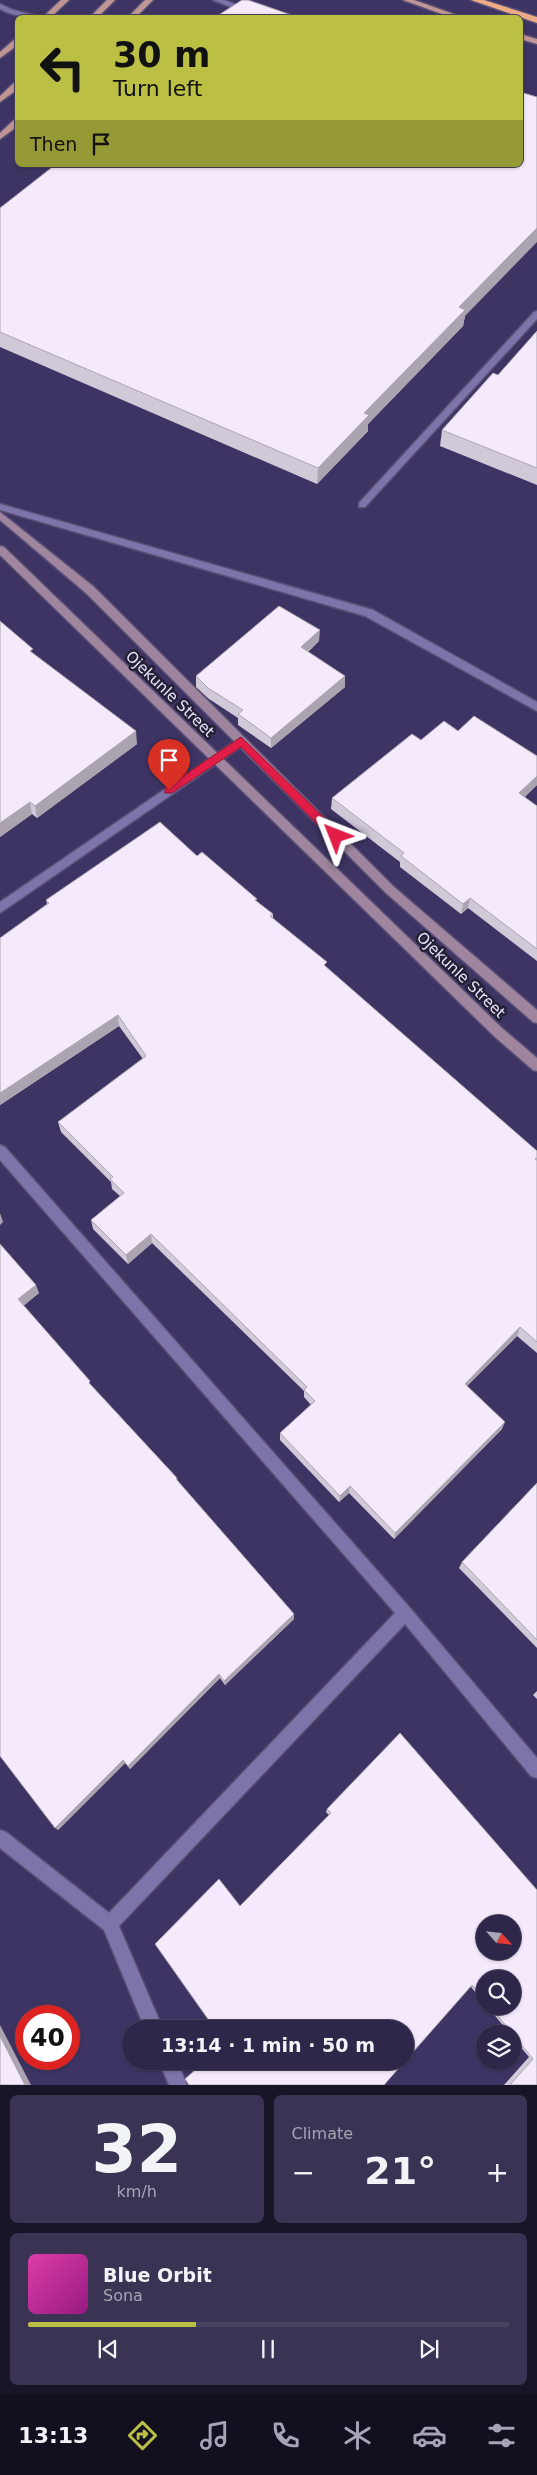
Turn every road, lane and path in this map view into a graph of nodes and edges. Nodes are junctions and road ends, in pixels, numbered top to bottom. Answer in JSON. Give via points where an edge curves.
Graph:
{"nodes":[{"id":1,"x":66,"y":0,"type":"edge"},
{"id":2,"x":111,"y":0,"type":"edge"},
{"id":3,"x":149,"y":0,"type":"edge"},
{"id":4,"x":216,"y":0,"type":"edge"},
{"id":5,"x":407,"y":0,"type":"edge"},
{"id":6,"x":475,"y":0,"type":"edge"},
{"id":7,"x":0,"y":6,"type":"edge"},
{"id":8,"x":28,"y":15,"type":"edge"},
{"id":9,"x":48,"y":15,"type":"edge"},
{"id":10,"x":95,"y":15,"type":"edge"},
{"id":11,"x":133,"y":15,"type":"edge"},
{"id":12,"x":259,"y":15,"type":"edge"},
{"id":13,"x":453,"y":15,"type":"edge"},
{"id":14,"x":522,"y":15,"type":"edge"},
{"id":15,"x":523,"y":15,"type":"edge"},
{"id":16,"x":537,"y":20,"type":"edge"},
{"id":17,"x":523,"y":37,"type":"edge"},
{"id":18,"x":537,"y":42,"type":"edge"},
{"id":19,"x":15,"y":44,"type":"edge"},
{"id":20,"x":0,"y":56,"type":"edge"},
{"id":21,"x":15,"y":87,"type":"edge"},
{"id":22,"x":0,"y":100,"type":"edge"},
{"id":23,"x":15,"y":124,"type":"edge"},
{"id":24,"x":0,"y":137,"type":"edge"},
{"id":25,"x":537,"y":314,"type":"edge"},
{"id":26,"x":362,"y":505,"type":"dead end"},
{"id":27,"x":0,"y":507,"type":"edge"},
{"id":28,"x":0,"y":515,"type":"edge"},
{"id":29,"x":0,"y":549,"type":"edge"},
{"id":30,"x":537,"y":707,"type":"edge"},
{"id":31,"x":241,"y":741,"type":"junction"},
{"id":32,"x":215,"y":758,"type":"junction"},
{"id":33,"x":0,"y":908,"type":"edge"},
{"id":34,"x":537,"y":1018,"type":"edge"},
{"id":35,"x":537,"y":1066,"type":"edge"},
{"id":36,"x":0,"y":1150,"type":"edge"},
{"id":37,"x":405,"y":1613,"type":"junction"},
{"id":38,"x":537,"y":1770,"type":"edge"},
{"id":39,"x":0,"y":1838,"type":"edge"},
{"id":40,"x":110,"y":1924,"type":"junction"},
{"id":41,"x":150,"y":2020,"type":"edge"},
{"id":42,"x":172,"y":2070,"type":"edge"},
{"id":43,"x":178,"y":2085,"type":"edge"}],
"edges":[{"from":1,"to":9,"type":"main road"},
{"from":2,"to":10,"type":"main road"},
{"from":3,"to":11,"type":"main road"},
{"from":4,"to":12,"type":"street"},
{"from":5,"to":13,"type":"main road"},
{"from":6,"to":14,"type":"highway"},
{"from":7,"to":8,"type":"street"},
{"from":15,"to":16,"type":"highway"},
{"from":17,"to":18,"type":"main road"},
{"from":19,"to":20,"type":"main road"},
{"from":21,"to":22,"type":"main road"},
{"from":23,"to":24,"type":"main road"},
{"from":25,"to":26,"type":"street"},
{"from":27,"to":30,"type":"street","via":[[369,613]]},
{"from":28,"to":31,"type":"street","name":"Ojekunle Street","via":[[90,590]]},
{"from":29,"to":32,"type":"street","name":"Ojekunle Street"},
{"from":31,"to":32,"type":"street"},
{"from":31,"to":34,"type":"street","name":"Ojekunle Street","via":[[390,890]]},
{"from":32,"to":33,"type":"street"},
{"from":32,"to":35,"type":"street","name":"Ojekunle Street"},
{"from":36,"to":37,"type":"street"},
{"from":37,"to":38,"type":"street"},
{"from":37,"to":40,"type":"street"},
{"from":39,"to":40,"type":"street"},
{"from":40,"to":41,"type":"street"},
{"from":42,"to":43,"type":"street"}]}
